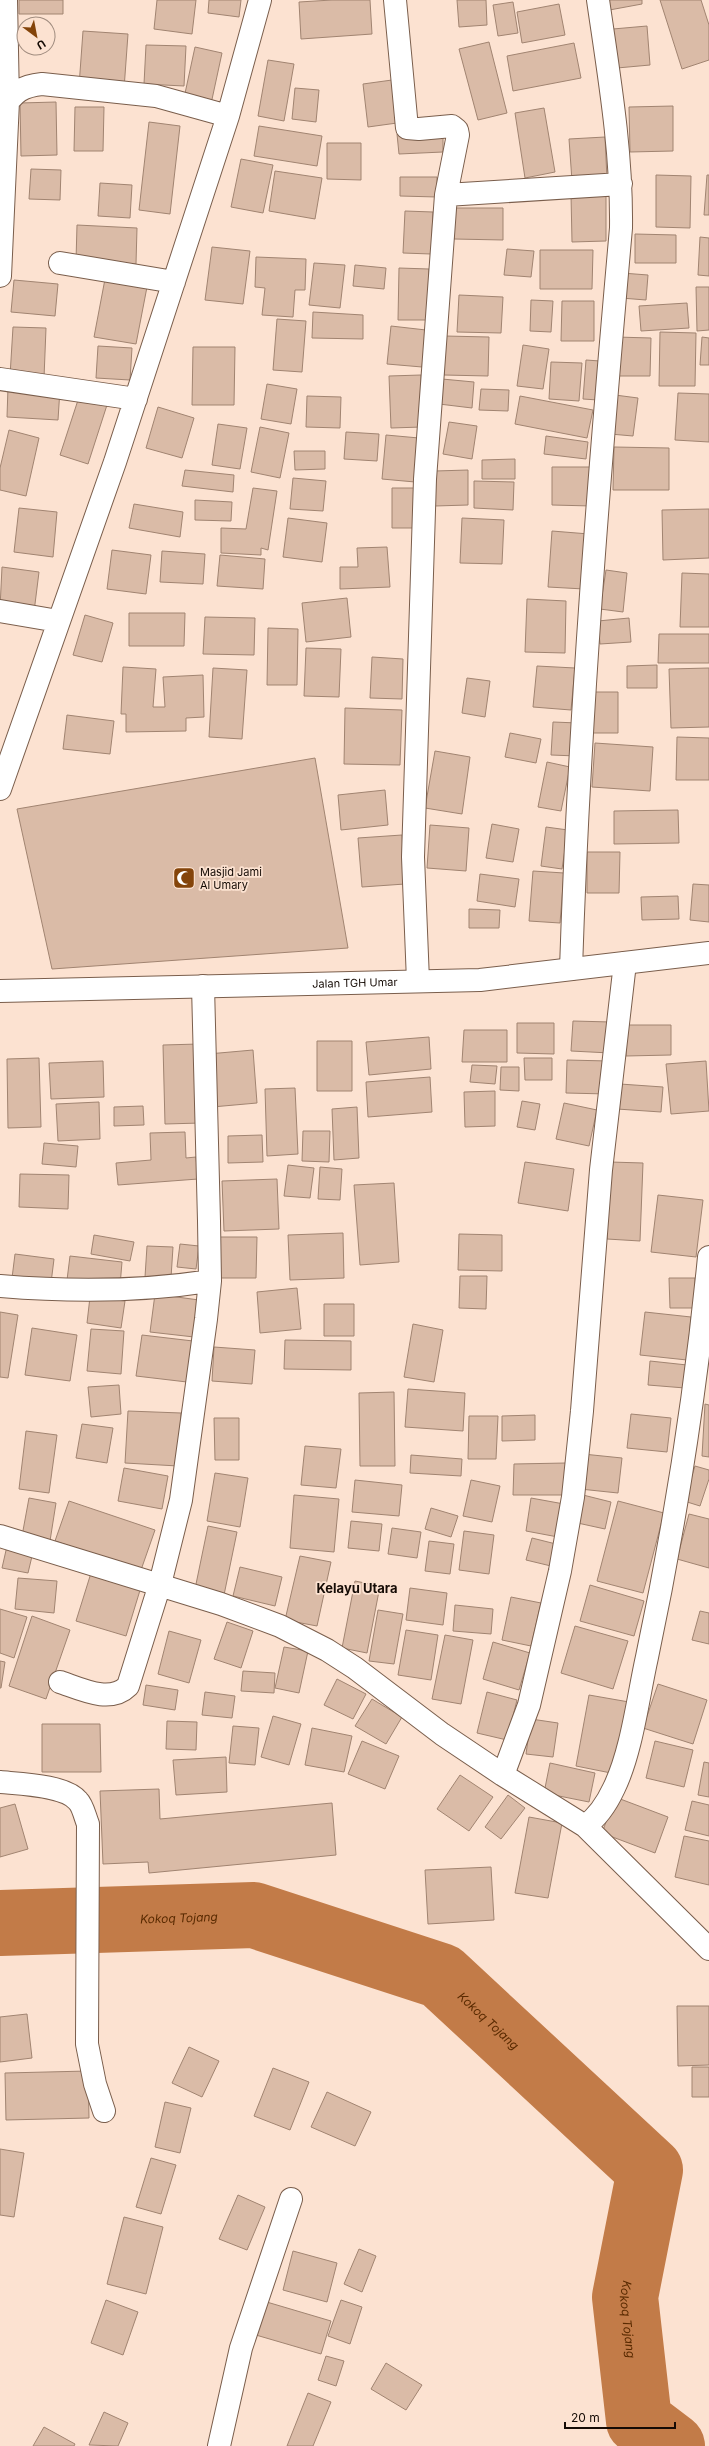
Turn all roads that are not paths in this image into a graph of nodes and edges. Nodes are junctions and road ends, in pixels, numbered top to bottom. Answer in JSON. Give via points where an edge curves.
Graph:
{"nodes":[{"id":1,"x":6,"y":0,"type":"edge"},
{"id":2,"x":260,"y":0,"type":"edge"},
{"id":3,"x":395,"y":0,"type":"edge"},
{"id":4,"x":598,"y":0,"type":"edge"},
{"id":5,"x":4,"y":107,"type":"edge"},
{"id":6,"x":228,"y":116,"type":"junction"},
{"id":7,"x":621,"y":184,"type":"junction"},
{"id":8,"x":446,"y":195,"type":"junction"},
{"id":9,"x":60,"y":263,"type":"dead end"},
{"id":10,"x":0,"y":276,"type":"edge"},
{"id":11,"x":174,"y":282,"type":"junction"},
{"id":12,"x":0,"y":379,"type":"edge"},
{"id":13,"x":136,"y":399,"type":"junction"},
{"id":14,"x":0,"y":611,"type":"edge"},
{"id":15,"x":58,"y":621,"type":"junction"},
{"id":16,"x":0,"y":789,"type":"edge"},
{"id":17,"x":709,"y":953,"type":"edge"},
{"id":18,"x":625,"y":963,"type":"junction"},
{"id":19,"x":571,"y":969,"type":"junction"},
{"id":20,"x":418,"y":982,"type":"junction"},
{"id":21,"x":203,"y":986,"type":"junction"},
{"id":22,"x":0,"y":991,"type":"edge"},
{"id":23,"x":709,"y":1257,"type":"edge"},
{"id":24,"x":210,"y":1281,"type":"junction"},
{"id":25,"x":0,"y":1286,"type":"edge"},
{"id":26,"x":0,"y":1536,"type":"edge"},
{"id":27,"x":160,"y":1584,"type":"junction"},
{"id":28,"x":60,"y":1682,"type":"dead end"},
{"id":29,"x":503,"y":1775,"type":"junction"},
{"id":30,"x":0,"y":1782,"type":"edge"},
{"id":31,"x":585,"y":1826,"type":"junction"},
{"id":32,"x":709,"y":1949,"type":"edge"},
{"id":33,"x":104,"y":2111,"type":"dead end"},
{"id":34,"x":291,"y":2199,"type":"dead end"},
{"id":35,"x":219,"y":2446,"type":"edge"}],
"edges":[{"from":1,"to":5,"type":"street"},
{"from":2,"to":6,"type":"street"},
{"from":3,"to":8,"type":"street","via":[[407,128],[452,126],[457,130]]},
{"from":4,"to":7,"type":"street","via":[[618,135]]},
{"from":5,"to":6,"type":"street","via":[[17,90],[42,84],[156,96]]},
{"from":5,"to":10,"type":"street"},
{"from":6,"to":11,"type":"street"},
{"from":7,"to":8,"type":"street"},
{"from":7,"to":19,"type":"street","via":[[621,228],[593,554],[579,777]]},
{"from":8,"to":20,"type":"street","via":[[425,479],[417,673],[412,857]]},
{"from":9,"to":11,"type":"street"},
{"from":11,"to":13,"type":"street"},
{"from":12,"to":13,"type":"street"},
{"from":13,"to":15,"type":"street"},
{"from":14,"to":15,"type":"street"},
{"from":15,"to":16,"type":"street"},
{"from":17,"to":18,"type":"street","name":"Jalan TGH Umar"},
{"from":18,"to":19,"type":"street","name":"Jalan TGH Umar"},
{"from":18,"to":29,"type":"street","via":[[601,1170],[573,1497],[560,1571],[528,1705]]},
{"from":19,"to":20,"type":"street","name":"Jalan TGH Umar","via":[[480,980]]},
{"from":20,"to":21,"type":"street","name":"Jalan TGH Umar"},
{"from":21,"to":22,"type":"street","name":"Jalan TGH Umar"},
{"from":21,"to":24,"type":"street"},
{"from":23,"to":31,"type":"street","via":[[672,1526],[633,1721],[614,1788],[598,1814]]},
{"from":24,"to":25,"type":"street","via":[[121,1291],[47,1290]]},
{"from":24,"to":27,"type":"street","via":[[181,1500]]},
{"from":26,"to":27,"type":"street"},
{"from":27,"to":28,"type":"street","via":[[133,1672],[128,1686],[122,1692],[114,1695],[99,1694]]},
{"from":27,"to":29,"type":"street","via":[[280,1626],[327,1650]]},
{"from":29,"to":31,"type":"street"},
{"from":30,"to":33,"type":"street","via":[[57,1789],[69,1793],[79,1801],[88,1824],[87,2044],[95,2084]]},
{"from":31,"to":32,"type":"street"},
{"from":34,"to":35,"type":"street","via":[[241,2348]]}]}
